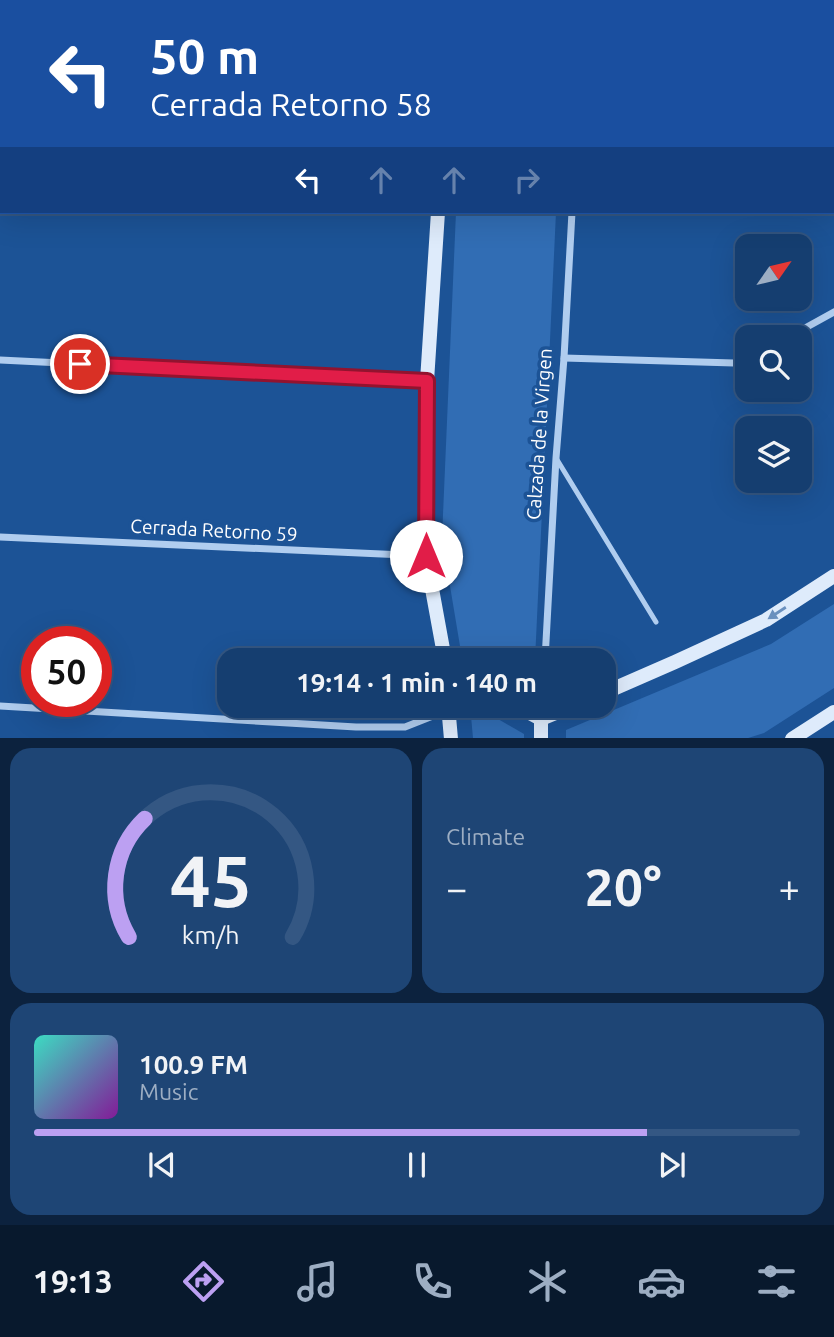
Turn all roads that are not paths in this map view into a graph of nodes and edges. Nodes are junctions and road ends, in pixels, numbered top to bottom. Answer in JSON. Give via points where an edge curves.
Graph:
{"nodes":[{"id":1,"x":438,"y":214,"type":"edge"},
{"id":2,"x":572,"y":214,"type":"edge"},
{"id":3,"x":834,"y":312,"type":"edge"},
{"id":4,"x":810,"y":325,"type":"edge"},
{"id":5,"x":564,"y":358,"type":"junction"},
{"id":6,"x":0,"y":360,"type":"edge"},
{"id":7,"x":735,"y":362,"type":"edge"},
{"id":8,"x":427,"y":381,"type":"junction"},
{"id":9,"x":556,"y":458,"type":"junction"},
{"id":10,"x":0,"y":537,"type":"edge"},
{"id":11,"x":426,"y":556,"type":"junction"},
{"id":12,"x":834,"y":576,"type":"edge"},
{"id":13,"x":656,"y":622,"type":"dead end"},
{"id":14,"x":443,"y":648,"type":"edge"},
{"id":15,"x":546,"y":648,"type":"edge"},
{"id":16,"x":616,"y":688,"type":"edge"},
{"id":17,"x":0,"y":706,"type":"edge"},
{"id":18,"x":834,"y":712,"type":"edge"},
{"id":19,"x":425,"y":718,"type":"edge"},
{"id":20,"x":449,"y":718,"type":"edge"},
{"id":21,"x":542,"y":718,"type":"edge"},
{"id":22,"x":451,"y":738,"type":"edge"},
{"id":23,"x":541,"y":738,"type":"edge"},
{"id":24,"x":792,"y":738,"type":"edge"}],
"edges":[{"from":1,"to":8,"type":"main road"},
{"from":2,"to":5,"type":"street","name":"Calzada de la Virgen"},
{"from":3,"to":4,"type":"street"},
{"from":5,"to":7,"type":"street"},
{"from":5,"to":9,"type":"street","name":"Calzada de la Virgen"},
{"from":6,"to":8,"type":"street"},
{"from":8,"to":11,"type":"main road"},
{"from":9,"to":13,"type":"lane"},
{"from":9,"to":15,"type":"street","name":"Calzada de la Virgen"},
{"from":10,"to":11,"type":"street","name":"Cerrada Retorno 59"},
{"from":11,"to":14,"type":"main road"},
{"from":12,"to":16,"type":"main road","one_way":true,"via":[[766,620]]},
{"from":17,"to":19,"type":"street","via":[[356,727],[405,727]]},
{"from":18,"to":24,"type":"main road"},
{"from":20,"to":22,"type":"main road"},
{"from":21,"to":23,"type":"main road"}]}
